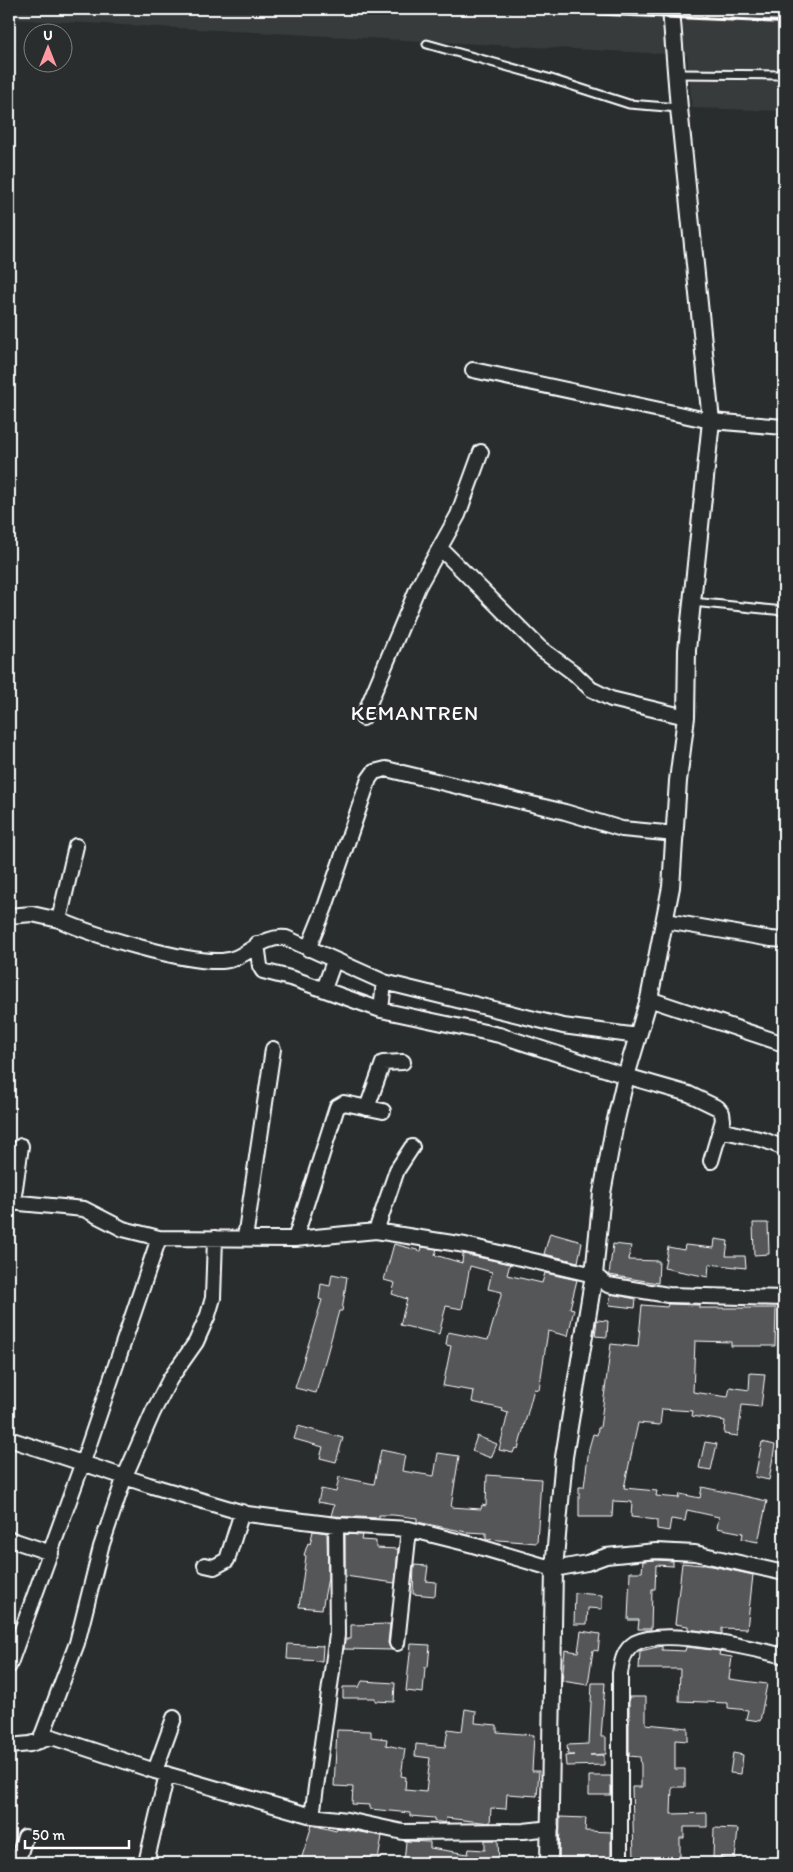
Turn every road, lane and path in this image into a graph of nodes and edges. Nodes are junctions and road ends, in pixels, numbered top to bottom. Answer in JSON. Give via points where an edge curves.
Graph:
{"nodes":[{"id":1,"x":671,"y":9,"type":"edge"},
{"id":2,"x":427,"y":44,"type":"dead end"},
{"id":3,"x":677,"y":74,"type":"junction"},
{"id":4,"x":784,"y":75,"type":"edge"},
{"id":5,"x":678,"y":108,"type":"junction"},
{"id":6,"x":473,"y":370,"type":"dead end"},
{"id":7,"x":711,"y":421,"type":"junction"},
{"id":8,"x":784,"y":427,"type":"edge"},
{"id":9,"x":481,"y":452,"type":"dead end"},
{"id":10,"x":441,"y":549,"type":"junction"},
{"id":11,"x":692,"y":602,"type":"junction"},
{"id":12,"x":784,"y":611,"type":"edge"},
{"id":13,"x":686,"y":717,"type":"junction"},
{"id":14,"x":363,"y":718,"type":"dead end"},
{"id":15,"x":676,"y":834,"type":"junction"},
{"id":16,"x":76,"y":846,"type":"dead end"},
{"id":17,"x":9,"y":916,"type":"edge"},
{"id":18,"x":59,"y":920,"type":"junction"},
{"id":19,"x":666,"y":921,"type":"junction"},
{"id":20,"x":784,"y":940,"type":"edge"},
{"id":21,"x":308,"y":950,"type":"junction"},
{"id":22,"x":259,"y":954,"type":"junction"},
{"id":23,"x":333,"y":965,"type":"junction"},
{"id":24,"x":383,"y":985,"type":"junction"},
{"id":25,"x":325,"y":986,"type":"junction"},
{"id":26,"x":650,"y":1000,"type":"junction"},
{"id":27,"x":381,"y":1007,"type":"junction"},
{"id":28,"x":514,"y":1027,"type":"junction"},
{"id":29,"x":784,"y":1044,"type":"edge"},
{"id":30,"x":635,"y":1046,"type":"junction"},
{"id":31,"x":273,"y":1049,"type":"dead end"},
{"id":32,"x":403,"y":1062,"type":"dead end"},
{"id":33,"x":626,"y":1076,"type":"junction"},
{"id":34,"x":367,"y":1108,"type":"junction"},
{"id":35,"x":383,"y":1111,"type":"dead end"},
{"id":36,"x":720,"y":1130,"type":"junction"},
{"id":37,"x":21,"y":1146,"type":"dead end"},
{"id":38,"x":412,"y":1147,"type":"dead end"},
{"id":39,"x":784,"y":1148,"type":"edge"},
{"id":40,"x":712,"y":1160,"type":"dead end"},
{"id":41,"x":11,"y":1202,"type":"edge"},
{"id":42,"x":376,"y":1231,"type":"junction"},
{"id":43,"x":159,"y":1238,"type":"junction"},
{"id":44,"x":215,"y":1238,"type":"junction"},
{"id":45,"x":245,"y":1238,"type":"junction"},
{"id":46,"x":295,"y":1239,"type":"junction"},
{"id":47,"x":594,"y":1274,"type":"junction"},
{"id":48,"x":784,"y":1298,"type":"edge"},
{"id":49,"x":9,"y":1439,"type":"edge"},
{"id":50,"x":83,"y":1462,"type":"junction"},
{"id":51,"x":125,"y":1476,"type":"junction"},
{"id":52,"x":242,"y":1512,"type":"junction"},
{"id":53,"x":336,"y":1525,"type":"junction"},
{"id":54,"x":409,"y":1529,"type":"junction"},
{"id":55,"x":9,"y":1539,"type":"edge"},
{"id":56,"x":51,"y":1553,"type":"junction"},
{"id":57,"x":205,"y":1566,"type":"dead end"},
{"id":58,"x":554,"y":1569,"type":"junction"},
{"id":59,"x":784,"y":1573,"type":"edge"},
{"id":60,"x":13,"y":1641,"type":"edge"},
{"id":61,"x":397,"y":1643,"type":"dead end"},
{"id":62,"x":784,"y":1656,"type":"edge"},
{"id":63,"x":9,"y":1666,"type":"edge"},
{"id":64,"x":174,"y":1718,"type":"dead end"},
{"id":65,"x":40,"y":1741,"type":"junction"},
{"id":66,"x":9,"y":1746,"type":"edge"},
{"id":67,"x":161,"y":1772,"type":"junction"},
{"id":68,"x":312,"y":1816,"type":"junction"},
{"id":69,"x":551,"y":1828,"type":"junction"},
{"id":70,"x":25,"y":1837,"type":"dead end"},
{"id":71,"x":16,"y":1863,"type":"edge"},
{"id":72,"x":146,"y":1863,"type":"edge"},
{"id":73,"x":549,"y":1863,"type":"edge"},
{"id":74,"x":620,"y":1863,"type":"edge"}],
"edges":[{"from":1,"to":3,"type":"street"},
{"from":2,"to":5,"type":"lane","via":[[629,104]]},
{"from":3,"to":4,"type":"lane"},
{"from":3,"to":5,"type":"street"},
{"from":5,"to":7,"type":"street"},
{"from":6,"to":7,"type":"street"},
{"from":7,"to":8,"type":"street"},
{"from":7,"to":11,"type":"street"},
{"from":9,"to":10,"type":"street","via":[[458,515]]},
{"from":10,"to":13,"type":"street","via":[[540,648],[591,689],[611,699]]},
{"from":10,"to":14,"type":"street","via":[[418,587]]},
{"from":11,"to":12,"type":"lane"},
{"from":11,"to":13,"type":"street"},
{"from":13,"to":15,"type":"street","via":[[678,781]]},
{"from":15,"to":19,"type":"street"},
{"from":15,"to":21,"type":"street","via":[[622,829],[515,799],[386,769],[378,770],[369,779]]},
{"from":16,"to":18,"type":"street"},
{"from":17,"to":18,"type":"street","via":[[32,914]]},
{"from":18,"to":22,"type":"street","via":[[91,932],[187,957],[210,960]]},
{"from":19,"to":20,"type":"street"},
{"from":19,"to":26,"type":"street"},
{"from":21,"to":22,"type":"street","via":[[278,937]]},
{"from":21,"to":23,"type":"street"},
{"from":22,"to":25,"type":"street","via":[[263,971]]},
{"from":23,"to":24,"type":"street"},
{"from":23,"to":25,"type":"street"},
{"from":24,"to":27,"type":"street"},
{"from":24,"to":28,"type":"street"},
{"from":25,"to":27,"type":"street"},
{"from":26,"to":29,"type":"street"},
{"from":26,"to":30,"type":"street"},
{"from":27,"to":28,"type":"street","via":[[443,1022]]},
{"from":28,"to":30,"type":"street","via":[[563,1026]]},
{"from":28,"to":33,"type":"street"},
{"from":30,"to":33,"type":"street"},
{"from":31,"to":45,"type":"street"},
{"from":32,"to":34,"type":"street","via":[[383,1064]]},
{"from":33,"to":36,"type":"street","via":[[689,1094],[718,1108],[722,1113]]},
{"from":33,"to":47,"type":"street","via":[[602,1193]]},
{"from":34,"to":35,"type":"street"},
{"from":34,"to":46,"type":"street","via":[[344,1103],[337,1107]]},
{"from":36,"to":39,"type":"street"},
{"from":36,"to":40,"type":"street"},
{"from":37,"to":41,"type":"street"},
{"from":38,"to":42,"type":"street","via":[[397,1170]]},
{"from":41,"to":43,"type":"street","via":[[84,1209],[123,1229]]},
{"from":42,"to":46,"type":"street"},
{"from":42,"to":47,"type":"street","via":[[465,1245]]},
{"from":43,"to":44,"type":"street"},
{"from":43,"to":50,"type":"street"},
{"from":44,"to":45,"type":"street"},
{"from":44,"to":51,"type":"street","via":[[213,1298],[208,1315],[198,1338],[170,1379]]},
{"from":45,"to":46,"type":"street"},
{"from":47,"to":48,"type":"street","via":[[608,1285],[668,1295]]},
{"from":47,"to":58,"type":"street","via":[[564,1457]]},
{"from":49,"to":50,"type":"street"},
{"from":50,"to":51,"type":"street"},
{"from":50,"to":56,"type":"street"},
{"from":51,"to":52,"type":"street"},
{"from":51,"to":65,"type":"street","via":[[101,1547],[77,1642]]},
{"from":52,"to":53,"type":"street"},
{"from":52,"to":57,"type":"street","via":[[227,1560],[214,1567]]},
{"from":53,"to":54,"type":"street"},
{"from":53,"to":68,"type":"street","via":[[337,1635]]},
{"from":54,"to":58,"type":"street"},
{"from":54,"to":61,"type":"street"},
{"from":55,"to":56,"type":"street"},
{"from":56,"to":60,"type":"street"},
{"from":58,"to":59,"type":"street","via":[[606,1556],[656,1551],[694,1553]]},
{"from":58,"to":69,"type":"street"},
{"from":60,"to":63,"type":"street"},
{"from":62,"to":74,"type":"street","via":[[749,1647],[663,1636],[633,1644],[622,1657]]},
{"from":64,"to":67,"type":"street"},
{"from":65,"to":66,"type":"street"},
{"from":65,"to":67,"type":"street","via":[[52,1737]]},
{"from":67,"to":68,"type":"street"},
{"from":67,"to":72,"type":"street"},
{"from":68,"to":69,"type":"street","via":[[403,1832]]},
{"from":69,"to":73,"type":"street"},
{"from":70,"to":71,"type":"street"}]}
